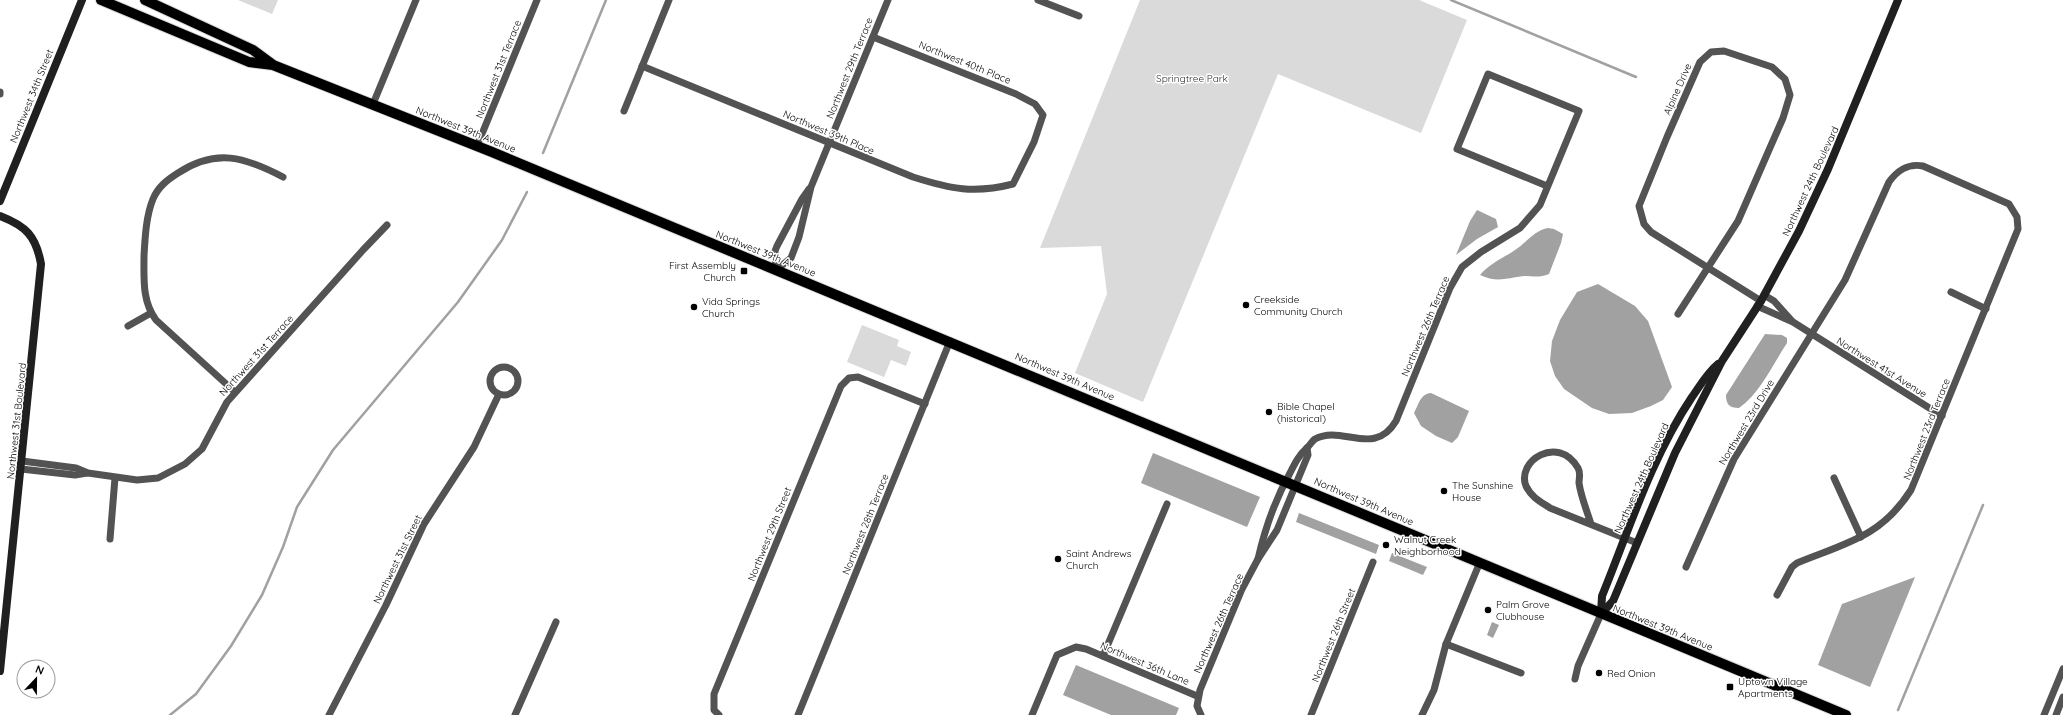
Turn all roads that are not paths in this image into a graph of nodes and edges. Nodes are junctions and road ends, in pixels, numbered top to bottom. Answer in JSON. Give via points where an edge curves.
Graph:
{"nodes":[{"id":1,"x":82,"y":0,"type":"edge"},
{"id":2,"x":101,"y":0,"type":"edge"},
{"id":3,"x":145,"y":0,"type":"edge"},
{"id":4,"x":416,"y":0,"type":"edge"},
{"id":5,"x":537,"y":0,"type":"edge"},
{"id":6,"x":669,"y":0,"type":"edge"},
{"id":7,"x":888,"y":0,"type":"edge"},
{"id":8,"x":1038,"y":0,"type":"edge"},
{"id":9,"x":1898,"y":0,"type":"edge"},
{"id":10,"x":1079,"y":16,"type":"dead end"},
{"id":11,"x":873,"y":37,"type":"junction"},
{"id":12,"x":273,"y":65,"type":"junction"},
{"id":13,"x":642,"y":66,"type":"junction"},
{"id":14,"x":373,"y":104,"type":"junction"},
{"id":15,"x":624,"y":111,"type":"dead end"},
{"id":16,"x":829,"y":143,"type":"junction"},
{"id":17,"x":477,"y":146,"type":"junction"},
{"id":18,"x":1906,"y":167,"type":"joint"},
{"id":19,"x":282,"y":177,"type":"dead end"},
{"id":20,"x":1014,"y":184,"type":"joint"},
{"id":21,"x":1547,"y":186,"type":"junction"},
{"id":22,"x":811,"y":187,"type":"junction"},
{"id":23,"x":0,"y":201,"type":"edge"},
{"id":24,"x":0,"y":216,"type":"edge"},
{"id":25,"x":387,"y":225,"type":"dead end"},
{"id":26,"x":1709,"y":268,"type":"junction"},
{"id":27,"x":776,"y":270,"type":"junction"},
{"id":28,"x":1951,"y":292,"type":"dead end"},
{"id":29,"x":1761,"y":301,"type":"junction"},
{"id":30,"x":1986,"y":309,"type":"junction"},
{"id":31,"x":151,"y":313,"type":"junction"},
{"id":32,"x":1678,"y":314,"type":"dead end"},
{"id":33,"x":1794,"y":322,"type":"junction"},
{"id":34,"x":128,"y":326,"type":"dead end"},
{"id":35,"x":1812,"y":334,"type":"junction"},
{"id":36,"x":950,"y":341,"type":"junction"},
{"id":37,"x":1722,"y":361,"type":"junction"},
{"id":38,"x":235,"y":392,"type":"junction"},
{"id":39,"x":499,"y":394,"type":"dead end"},
{"id":40,"x":925,"y":404,"type":"junction"},
{"id":41,"x":1942,"y":416,"type":"junction"},
{"id":42,"x":1307,"y":448,"type":"junction"},
{"id":43,"x":22,"y":465,"type":"junction"},
{"id":44,"x":115,"y":478,"type":"junction"},
{"id":45,"x":1834,"y":478,"type":"dead end"},
{"id":46,"x":1286,"y":481,"type":"junction"},
{"id":47,"x":1296,"y":485,"type":"junction"},
{"id":48,"x":1167,"y":504,"type":"dead end"},
{"id":49,"x":1591,"y":524,"type":"junction"},
{"id":50,"x":1861,"y":537,"type":"junction"},
{"id":51,"x":110,"y":539,"type":"dead end"},
{"id":52,"x":1625,"y":539,"type":"junction"},
{"id":53,"x":1637,"y":544,"type":"junction"},
{"id":54,"x":1258,"y":559,"type":"junction"},
{"id":55,"x":1373,"y":562,"type":"dead end"},
{"id":56,"x":1480,"y":562,"type":"junction"},
{"id":57,"x":1686,"y":567,"type":"dead end"},
{"id":58,"x":1777,"y":595,"type":"dead end"},
{"id":59,"x":1601,"y":614,"type":"junction"},
{"id":60,"x":556,"y":622,"type":"dead end"},
{"id":61,"x":1446,"y":644,"type":"junction"},
{"id":62,"x":1103,"y":656,"type":"junction"},
{"id":63,"x":2063,"y":669,"type":"edge"},
{"id":64,"x":0,"y":671,"type":"edge"},
{"id":65,"x":1521,"y":673,"type":"dead end"},
{"id":66,"x":1575,"y":679,"type":"dead end"},
{"id":67,"x":1197,"y":696,"type":"junction"},
{"id":68,"x":2063,"y":697,"type":"edge"},
{"id":69,"x":1832,"y":712,"type":"edge"},
{"id":70,"x":716,"y":713,"type":"edge"},
{"id":71,"x":329,"y":715,"type":"edge"},
{"id":72,"x":515,"y":715,"type":"edge"},
{"id":73,"x":798,"y":715,"type":"edge"},
{"id":74,"x":1032,"y":715,"type":"edge"},
{"id":75,"x":1201,"y":715,"type":"edge"},
{"id":76,"x":1311,"y":715,"type":"edge"},
{"id":77,"x":1422,"y":715,"type":"edge"},
{"id":78,"x":1846,"y":715,"type":"edge"},
{"id":79,"x":2044,"y":715,"type":"edge"},
{"id":80,"x":2056,"y":715,"type":"edge"}],
"edges":[{"from":1,"to":23,"type":"street","name":"Northwest 34th Street"},
{"from":2,"to":12,"type":"main road","name":"Northwest 39th Avenue","via":[[249,62]]},
{"from":3,"to":12,"type":"main road","name":"Northwest 39th Avenue","via":[[254,50]]},
{"from":4,"to":14,"type":"street"},
{"from":5,"to":17,"type":"street","name":"Northwest 31st Terrace"},
{"from":6,"to":13,"type":"street"},
{"from":7,"to":11,"type":"street","name":"Northwest 29th Terrace"},
{"from":8,"to":10,"type":"street"},
{"from":9,"to":29,"type":"street","name":"Northwest 24th Boulevard","via":[[1826,173],[1799,231]]},
{"from":11,"to":16,"type":"street","name":"Northwest 29th Terrace"},
{"from":11,"to":20,"type":"street","name":"Northwest 40th Place","via":[[1035,104],[1042,115],[1034,142]]},
{"from":12,"to":14,"type":"main road","name":"Northwest 39th Avenue"},
{"from":13,"to":15,"type":"street"},
{"from":13,"to":16,"type":"street","name":"Northwest 39th Place"},
{"from":14,"to":17,"type":"main road","name":"Northwest 39th Avenue"},
{"from":16,"to":20,"type":"street","name":"Northwest 39th Place","via":[[913,177],[948,188],[995,189]]},
{"from":16,"to":22,"type":"street","name":"Northwest 29th Terrace"},
{"from":17,"to":27,"type":"main road","name":"Northwest 39th Avenue"},
{"from":18,"to":30,"type":"street","name":"Northwest 23rd Terrace","via":[[1923,166],[2002,200],[2014,210],[2018,229]]},
{"from":18,"to":35,"type":"street","name":"Northwest 23rd Drive","via":[[1896,172],[1889,182],[1845,280]]},
{"from":19,"to":31,"type":"street","via":[[248,161],[222,157],[194,164],[164,183],[153,199],[147,226],[144,279]]},
{"from":21,"to":21,"type":"street","name":"Northwest 26th Terrace","via":[[1579,111],[1488,74],[1457,149]]},
{"from":21,"to":42,"type":"street","name":"Northwest 26th Terrace","via":[[1540,205],[1520,228],[1462,267],[1450,288],[1390,430],[1379,437],[1367,439],[1327,436],[1315,439]]},
{"from":22,"to":27,"type":"street","name":"Northwest 29th Terrace","via":[[802,198],[777,246]]},
{"from":22,"to":27,"type":"street","name":"Northwest 29th Terrace","via":[[791,258]]},
{"from":24,"to":43,"type":"street","name":"Northwest 31st Boulevard","via":[[15,222],[34,239],[42,264]]},
{"from":25,"to":38,"type":"street","name":"Northwest 31st Terrace"},
{"from":26,"to":26,"type":"street","name":"Alpine Drive","via":[[1738,221],[1783,118],[1790,95],[1785,79],[1772,68],[1724,51],[1711,52],[1700,62],[1639,206],[1644,224],[1651,232]]},
{"from":26,"to":29,"type":"street","name":"Alpine Drive"},
{"from":26,"to":32,"type":"street"},
{"from":27,"to":36,"type":"main road","name":"Northwest 39th Avenue"},
{"from":28,"to":30,"type":"street"},
{"from":29,"to":33,"type":"street"},
{"from":29,"to":33,"type":"street","via":[[1774,301]]},
{"from":29,"to":37,"type":"street","name":"Northwest 24th Boulevard"},
{"from":30,"to":41,"type":"street","name":"Northwest 23rd Terrace"},
{"from":31,"to":34,"type":"street"},
{"from":31,"to":38,"type":"street"},
{"from":33,"to":35,"type":"street"},
{"from":35,"to":41,"type":"street","name":"Northwest 41st Avenue"},
{"from":35,"to":57,"type":"street","name":"Northwest 23rd Drive","via":[[1734,459]]},
{"from":36,"to":40,"type":"street","name":"Northwest 28th Terrace"},
{"from":36,"to":46,"type":"main road","name":"Northwest 39th Avenue"},
{"from":37,"to":52,"type":"street","name":"Northwest 24th Boulevard","via":[[1703,380],[1677,421]]},
{"from":37,"to":53,"type":"street","name":"Northwest 24th Boulevard","via":[[1674,454]]},
{"from":38,"to":44,"type":"street","name":"Northwest 31st Terrace","via":[[202,449],[185,464],[158,478]]},
{"from":39,"to":71,"type":"street","name":"Northwest 31st Street","via":[[474,447],[424,524],[386,605]]},
{"from":40,"to":70,"type":"street","name":"Northwest 29th Street","via":[[858,377],[849,378],[841,386],[714,694]]},
{"from":40,"to":73,"type":"street","name":"Northwest 28th Terrace"},
{"from":41,"to":50,"type":"street","name":"Northwest 23rd Terrace","via":[[1916,479],[1901,505],[1879,527]]},
{"from":42,"to":46,"type":"street","name":"Northwest 26th Terrace","via":[[1301,452]]},
{"from":42,"to":47,"type":"street","name":"Northwest 26th Terrace","via":[[1308,455]]},
{"from":43,"to":44,"type":"street","name":"Northwest 31st Terrace","via":[[75,475],[88,473]]},
{"from":43,"to":64,"type":"street","name":"Northwest 31st Boulevard"},
{"from":44,"to":51,"type":"street"},
{"from":45,"to":50,"type":"street"},
{"from":46,"to":47,"type":"main road","name":"Northwest 39th Avenue"},
{"from":46,"to":54,"type":"street","name":"Northwest 26th Terrace","via":[[1264,531]]},
{"from":47,"to":54,"type":"street","name":"Northwest 26th Terrace","via":[[1277,530]]},
{"from":47,"to":56,"type":"main road","name":"Northwest 39th Avenue"},
{"from":48,"to":62,"type":"street"},
{"from":49,"to":49,"type":"street","via":[[1550,508],[1531,494],[1525,485],[1526,473],[1534,458],[1547,452],[1558,452],[1572,459],[1580,470],[1581,489]]},
{"from":49,"to":52,"type":"street"},
{"from":50,"to":58,"type":"street","name":"Northwest 23rd Terrace","via":[[1797,563],[1792,567]]},
{"from":52,"to":53,"type":"street"},
{"from":52,"to":59,"type":"street","name":"Northwest 24th Boulevard","via":[[1602,596]]},
{"from":53,"to":59,"type":"street","name":"Northwest 24th Boulevard","via":[[1613,601]]},
{"from":54,"to":67,"type":"street","name":"Northwest 26th Terrace","via":[[1242,589]]},
{"from":55,"to":76,"type":"street","name":"Northwest 26th Street"},
{"from":56,"to":59,"type":"main road","name":"Northwest 39th Avenue"},
{"from":56,"to":61,"type":"street"},
{"from":59,"to":66,"type":"street","name":"Northwest 24th Boulevard","via":[[1578,666]]},
{"from":59,"to":69,"type":"main road","name":"Northwest 39th Avenue"},
{"from":60,"to":72,"type":"street"},
{"from":61,"to":65,"type":"street"},
{"from":61,"to":77,"type":"street","via":[[1434,690]]},
{"from":62,"to":67,"type":"street","name":"Northwest 36th Lane"},
{"from":62,"to":74,"type":"street","name":"Northwest 36th Lane","via":[[1076,647],[1057,655]]},
{"from":63,"to":79,"type":"street"},
{"from":67,"to":75,"type":"street","name":"Northwest 36th Lane","via":[[1197,706]]},
{"from":68,"to":80,"type":"street"},
{"from":69,"to":78,"type":"main road","name":"Northwest 39th Avenue"}]}
